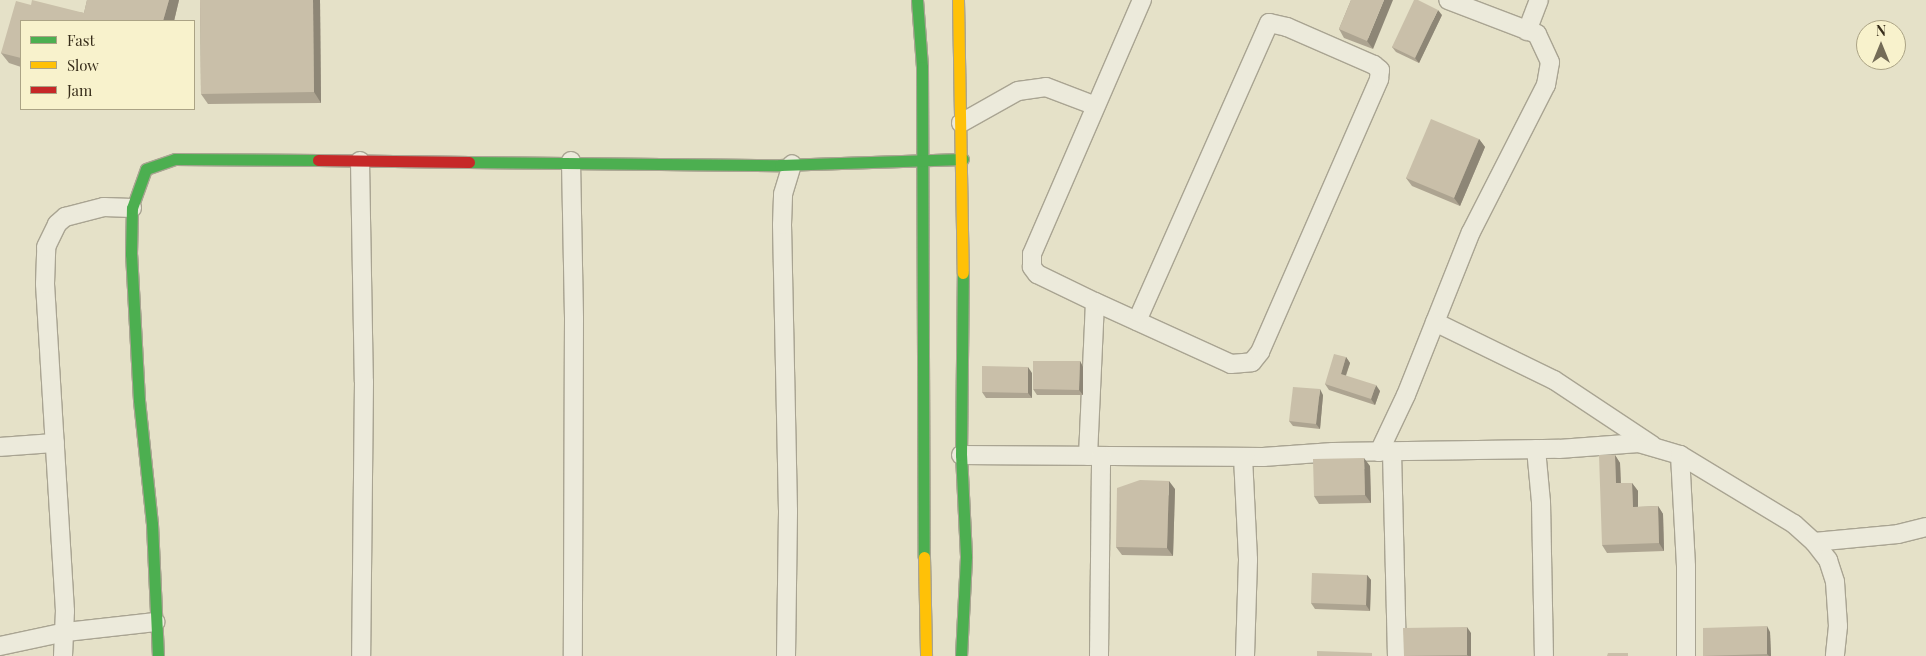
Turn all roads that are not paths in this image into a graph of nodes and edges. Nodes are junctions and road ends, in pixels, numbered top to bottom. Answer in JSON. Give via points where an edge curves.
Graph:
{"nodes":[{"id":1,"x":917,"y":0,"type":"edge"},
{"id":2,"x":958,"y":0,"type":"edge"},
{"id":3,"x":1142,"y":0,"type":"edge"},
{"id":4,"x":1448,"y":0,"type":"edge"},
{"id":5,"x":1540,"y":0,"type":"edge"},
{"id":6,"x":1528,"y":30,"type":"junction"},
{"id":7,"x":1096,"y":106,"type":"junction"},
{"id":8,"x":961,"y":123,"type":"junction"},
{"id":9,"x":962,"y":159,"type":"junction"},
{"id":10,"x":360,"y":161,"type":"junction"},
{"id":11,"x":571,"y":161,"type":"junction"},
{"id":12,"x":921,"y":161,"type":"junction"},
{"id":13,"x":792,"y":164,"type":"junction"},
{"id":14,"x":132,"y":208,"type":"junction"},
{"id":15,"x":1095,"y":302,"type":"junction"},
{"id":16,"x":1137,"y":321,"type":"junction"},
{"id":17,"x":1435,"y":322,"type":"junction"},
{"id":18,"x":55,"y":443,"type":"junction"},
{"id":19,"x":0,"y":447,"type":"edge"},
{"id":20,"x":1654,"y":448,"type":"junction"},
{"id":21,"x":1536,"y":449,"type":"junction"},
{"id":22,"x":1386,"y":452,"type":"junction"},
{"id":23,"x":961,"y":455,"type":"junction"},
{"id":24,"x":1680,"y":455,"type":"junction"},
{"id":25,"x":1094,"y":456,"type":"junction"},
{"id":26,"x":1243,"y":457,"type":"junction"},
{"id":27,"x":1926,"y":528,"type":"edge"},
{"id":28,"x":1814,"y":542,"type":"junction"},
{"id":29,"x":155,"y":622,"type":"junction"},
{"id":30,"x":66,"y":632,"type":"junction"},
{"id":31,"x":0,"y":646,"type":"edge"},
{"id":32,"x":63,"y":656,"type":"edge"},
{"id":33,"x":158,"y":656,"type":"edge"},
{"id":34,"x":361,"y":656,"type":"edge"},
{"id":35,"x":573,"y":656,"type":"edge"},
{"id":36,"x":786,"y":656,"type":"edge"},
{"id":37,"x":926,"y":656,"type":"edge"},
{"id":38,"x":961,"y":656,"type":"edge"},
{"id":39,"x":1099,"y":656,"type":"edge"},
{"id":40,"x":1245,"y":656,"type":"edge"},
{"id":41,"x":1397,"y":656,"type":"edge"},
{"id":42,"x":1544,"y":656,"type":"edge"},
{"id":43,"x":1686,"y":656,"type":"edge"},
{"id":44,"x":1835,"y":656,"type":"edge"}],
"edges":[{"from":1,"to":12,"type":"street","via":[[922,67]]},
{"from":2,"to":8,"type":"street"},
{"from":3,"to":7,"type":"street"},
{"from":4,"to":6,"type":"street"},
{"from":5,"to":6,"type":"street"},
{"from":6,"to":17,"type":"street","via":[[1537,34],[1550,62],[1546,85],[1471,232]]},
{"from":7,"to":8,"type":"street","via":[[1046,87],[1018,91]]},
{"from":7,"to":15,"type":"street","via":[[1032,254],[1032,267],[1037,274]]},
{"from":8,"to":9,"type":"street"},
{"from":9,"to":12,"type":"street"},
{"from":9,"to":23,"type":"street"},
{"from":10,"to":11,"type":"street"},
{"from":10,"to":14,"type":"street","via":[[175,159],[160,162],[146,169]]},
{"from":10,"to":34,"type":"street","via":[[364,382]]},
{"from":11,"to":13,"type":"street"},
{"from":11,"to":35,"type":"street"},
{"from":12,"to":13,"type":"street"},
{"from":12,"to":37,"type":"street"},
{"from":13,"to":36,"type":"street","via":[[783,194],[782,225],[788,511]]},
{"from":14,"to":18,"type":"street","via":[[104,207],[65,217],[57,224],[46,247],[45,284]]},
{"from":14,"to":29,"type":"street","via":[[134,338],[152,524]]},
{"from":15,"to":16,"type":"street"},
{"from":15,"to":25,"type":"street"},
{"from":16,"to":16,"type":"street","via":[[1231,364],[1252,362],[1260,352],[1379,79],[1380,70],[1287,26],[1270,23]]},
{"from":17,"to":20,"type":"street","via":[[1554,380],[1635,431]]},
{"from":17,"to":22,"type":"street"},
{"from":18,"to":19,"type":"street"},
{"from":18,"to":30,"type":"street"},
{"from":20,"to":21,"type":"street","via":[[1639,442]]},
{"from":20,"to":24,"type":"street"},
{"from":21,"to":22,"type":"street"},
{"from":21,"to":42,"type":"street","via":[[1541,502]]},
{"from":22,"to":26,"type":"street"},
{"from":22,"to":41,"type":"street"},
{"from":23,"to":25,"type":"street"},
{"from":23,"to":38,"type":"street","via":[[966,556]]},
{"from":24,"to":28,"type":"street","via":[[1794,524]]},
{"from":24,"to":43,"type":"street","via":[[1686,567]]},
{"from":25,"to":26,"type":"street"},
{"from":25,"to":39,"type":"street"},
{"from":26,"to":40,"type":"street","via":[[1248,560]]},
{"from":27,"to":28,"type":"street"},
{"from":28,"to":44,"type":"street","via":[[1828,560],[1835,582],[1838,626]]},
{"from":29,"to":30,"type":"street"},
{"from":29,"to":33,"type":"street"},
{"from":30,"to":31,"type":"street"},
{"from":30,"to":32,"type":"street"}]}
